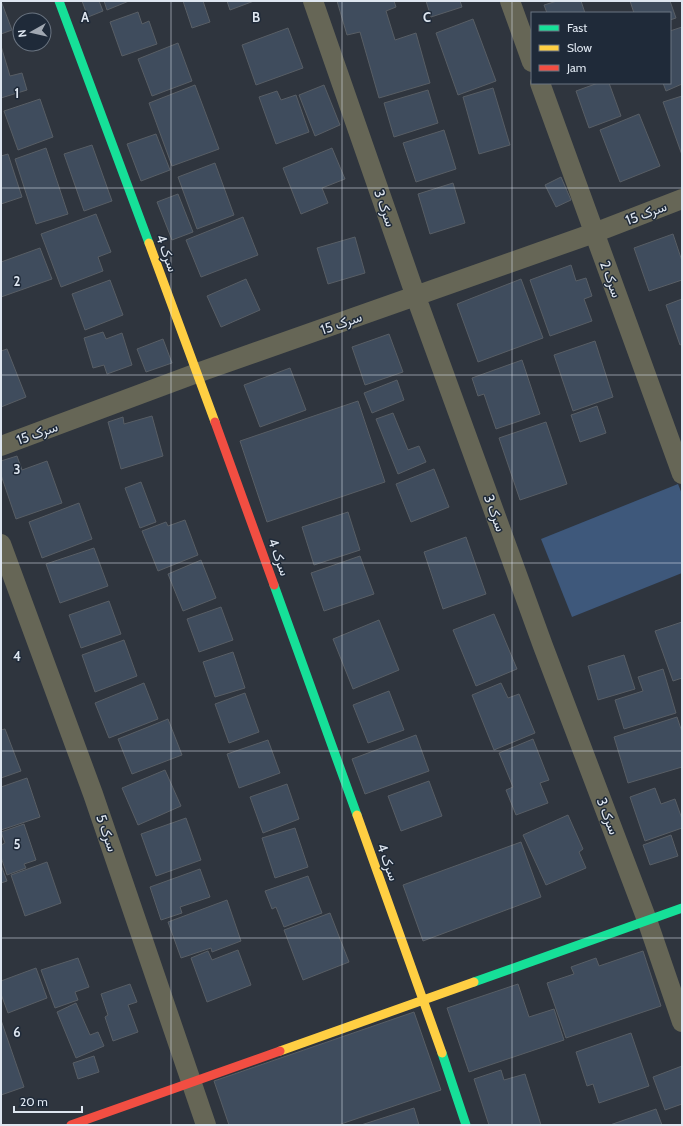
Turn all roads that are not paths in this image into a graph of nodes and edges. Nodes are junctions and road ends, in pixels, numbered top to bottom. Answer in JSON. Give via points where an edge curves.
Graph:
{"nodes":[{"id":1,"x":59,"y":1,"type":"edge"},
{"id":2,"x":313,"y":1,"type":"edge"},
{"id":3,"x":510,"y":1,"type":"edge"},
{"id":4,"x":531,"y":59,"type":"edge"},
{"id":5,"x":540,"y":84,"type":"edge"},
{"id":6,"x":682,"y":199,"type":"edge"},
{"id":7,"x":594,"y":233,"type":"junction"},
{"id":8,"x":416,"y":297,"type":"junction"},
{"id":9,"x":197,"y":373,"type":"junction"},
{"id":10,"x":1,"y":446,"type":"edge"},
{"id":11,"x":682,"y":474,"type":"edge"},
{"id":12,"x":1,"y":544,"type":"edge"},
{"id":13,"x":682,"y":908,"type":"edge"},
{"id":14,"x":647,"y":920,"type":"junction"},
{"id":15,"x":423,"y":999,"type":"junction"},
{"id":16,"x":682,"y":1022,"type":"edge"},
{"id":17,"x":191,"y":1082,"type":"junction"},
{"id":18,"x":71,"y":1125,"type":"edge"},
{"id":19,"x":206,"y":1125,"type":"edge"},
{"id":20,"x":466,"y":1125,"type":"edge"}],
"edges":[{"from":1,"to":9,"type":"street","name":"سرک 4"},
{"from":2,"to":8,"type":"street","name":"سرک 3"},
{"from":3,"to":4,"type":"street"},
{"from":5,"to":7,"type":"street","name":"سرک 2"},
{"from":6,"to":7,"type":"street","name":"سرک 15"},
{"from":7,"to":8,"type":"street","name":"سرک 15"},
{"from":7,"to":11,"type":"street","name":"سرک 2"},
{"from":8,"to":9,"type":"street","name":"سرک 15"},
{"from":8,"to":14,"type":"street","name":"سرک 3","via":[[543,646]]},
{"from":9,"to":10,"type":"street","name":"سرک 15"},
{"from":9,"to":15,"type":"street","name":"سرک 4"},
{"from":12,"to":17,"type":"street","name":"سرک 5","via":[[93,794]]},
{"from":13,"to":14,"type":"street"},
{"from":14,"to":15,"type":"street"},
{"from":14,"to":16,"type":"street","name":"سرک 3"},
{"from":15,"to":17,"type":"street"},
{"from":15,"to":20,"type":"street","name":"سرک 4"},
{"from":17,"to":18,"type":"street"},
{"from":17,"to":19,"type":"street","name":"سرک 5"}]}
